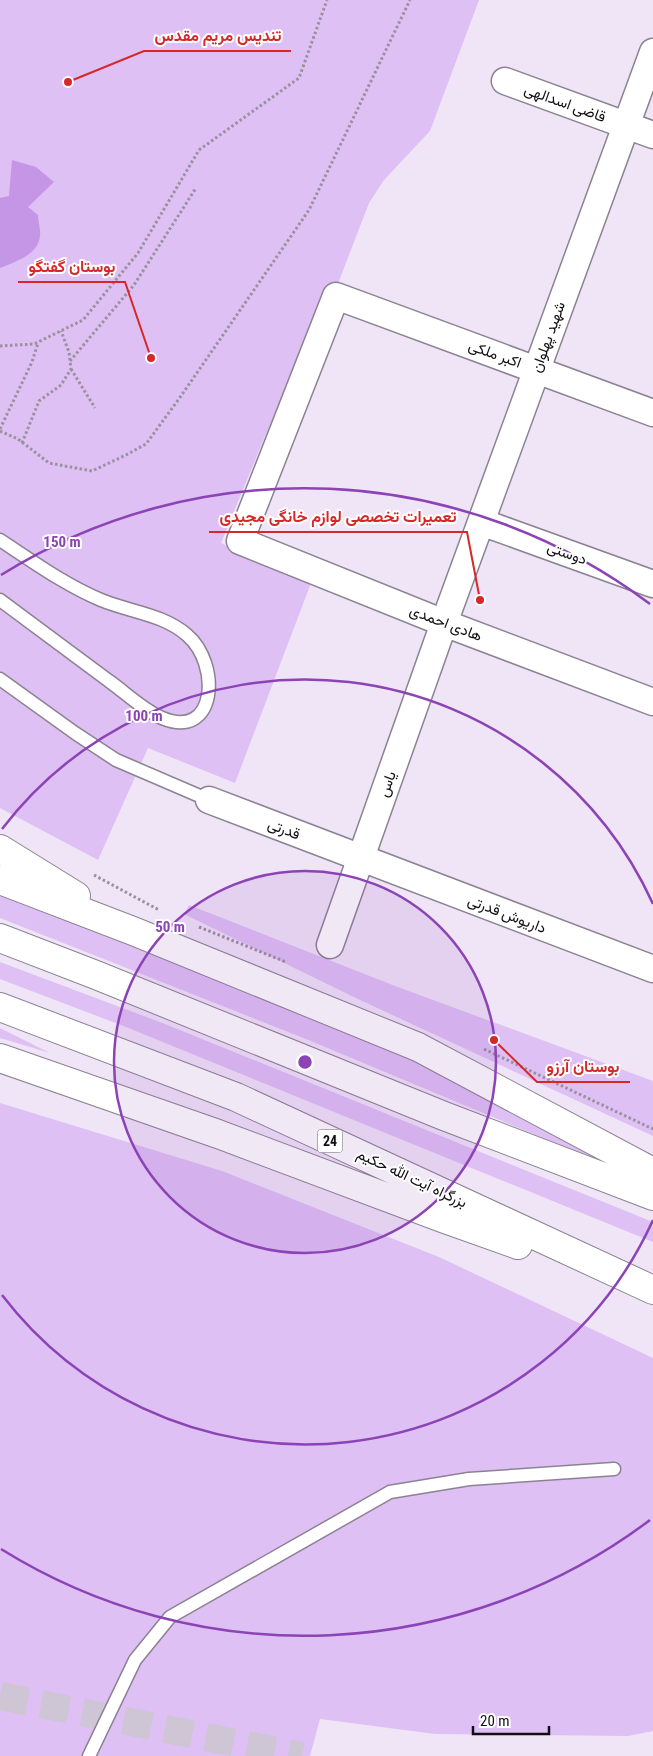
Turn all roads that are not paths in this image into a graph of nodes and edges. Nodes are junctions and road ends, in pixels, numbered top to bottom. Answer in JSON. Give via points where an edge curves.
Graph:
{"nodes":[{"id":1,"x":653,"y":52,"type":"edge"},
{"id":2,"x":505,"y":81,"type":"dead end"},
{"id":3,"x":626,"y":125,"type":"junction"},
{"id":4,"x":653,"y":135,"type":"edge"},
{"id":5,"x":536,"y":370,"type":"junction"},
{"id":6,"x":653,"y":413,"type":"edge"},
{"id":7,"x":481,"y":522,"type":"junction"},
{"id":8,"x":0,"y":540,"type":"edge"},
{"id":9,"x":240,"y":541,"type":"joint"},
{"id":10,"x":653,"y":584,"type":"edge"},
{"id":11,"x":0,"y":600,"type":"edge"},
{"id":12,"x":444,"y":623,"type":"junction"},
{"id":13,"x":0,"y":679,"type":"edge"},
{"id":14,"x":653,"y":702,"type":"edge"},
{"id":15,"x":208,"y":800,"type":"joint"},
{"id":16,"x":0,"y":849,"type":"edge"},
{"id":17,"x":360,"y":858,"type":"junction"},
{"id":18,"x":0,"y":880,"type":"edge"},
{"id":19,"x":133,"y":931,"type":"junction"},
{"id":20,"x":0,"y":938,"type":"edge"},
{"id":21,"x":330,"y":946,"type":"dead end"},
{"id":22,"x":653,"y":969,"type":"edge"},
{"id":23,"x":0,"y":1008,"type":"edge"},
{"id":24,"x":0,"y":1058,"type":"edge"},
{"id":25,"x":653,"y":1172,"type":"edge"},
{"id":26,"x":653,"y":1196,"type":"edge"},
{"id":27,"x":653,"y":1291,"type":"edge"},
{"id":28,"x":614,"y":1469,"type":"dead end"},
{"id":29,"x":89,"y":1756,"type":"edge"}],
"edges":[{"from":1,"to":3,"type":"street","name":"شهید پهلوان"},
{"from":2,"to":3,"type":"street","name":"قاضی اسدالهی"},
{"from":3,"to":4,"type":"street","name":"قاضی اسدالهی"},
{"from":3,"to":5,"type":"street","name":"شهید پهلوان"},
{"from":5,"to":6,"type":"street","name":"اکبر ملکی"},
{"from":5,"to":7,"type":"street","name":"شهید پهلوان"},
{"from":5,"to":9,"type":"street","name":"اکبر ملکی","via":[[336,296]]},
{"from":7,"to":10,"type":"street","name":"دوستی"},
{"from":7,"to":12,"type":"street","name":"شهید پهلوان"},
{"from":8,"to":11,"type":"lane","via":[[57,577],[99,599],[172,623],[188,636],[201,649],[210,681],[209,696],[203,710],[195,718],[182,722],[162,718]]},
{"from":9,"to":12,"type":"street","name":"هادی احمدی"},
{"from":12,"to":14,"type":"street","name":"هادی احمدی"},
{"from":12,"to":17,"type":"street","name":"یاس"},
{"from":13,"to":15,"type":"lane","via":[[116,760]]},
{"from":15,"to":17,"type":"street","name":"قدرتی"},
{"from":16,"to":19,"type":"highway"},
{"from":17,"to":21,"type":"street","name":"یاس"},
{"from":17,"to":22,"type":"street","name":"داریوش قدرتی"},
{"from":18,"to":19,"type":"highway"},
{"from":19,"to":25,"type":"highway","via":[[418,1047]]},
{"from":20,"to":26,"type":"highway"},
{"from":23,"to":27,"type":"highway","name":"بزرگراه آیت الله حکیم","number":"24","via":[[236,1097]]},
{"from":24,"to":27,"type":"highway"},
{"from":28,"to":29,"type":"lane","via":[[469,1479],[390,1492],[170,1617],[135,1660]]}]}
